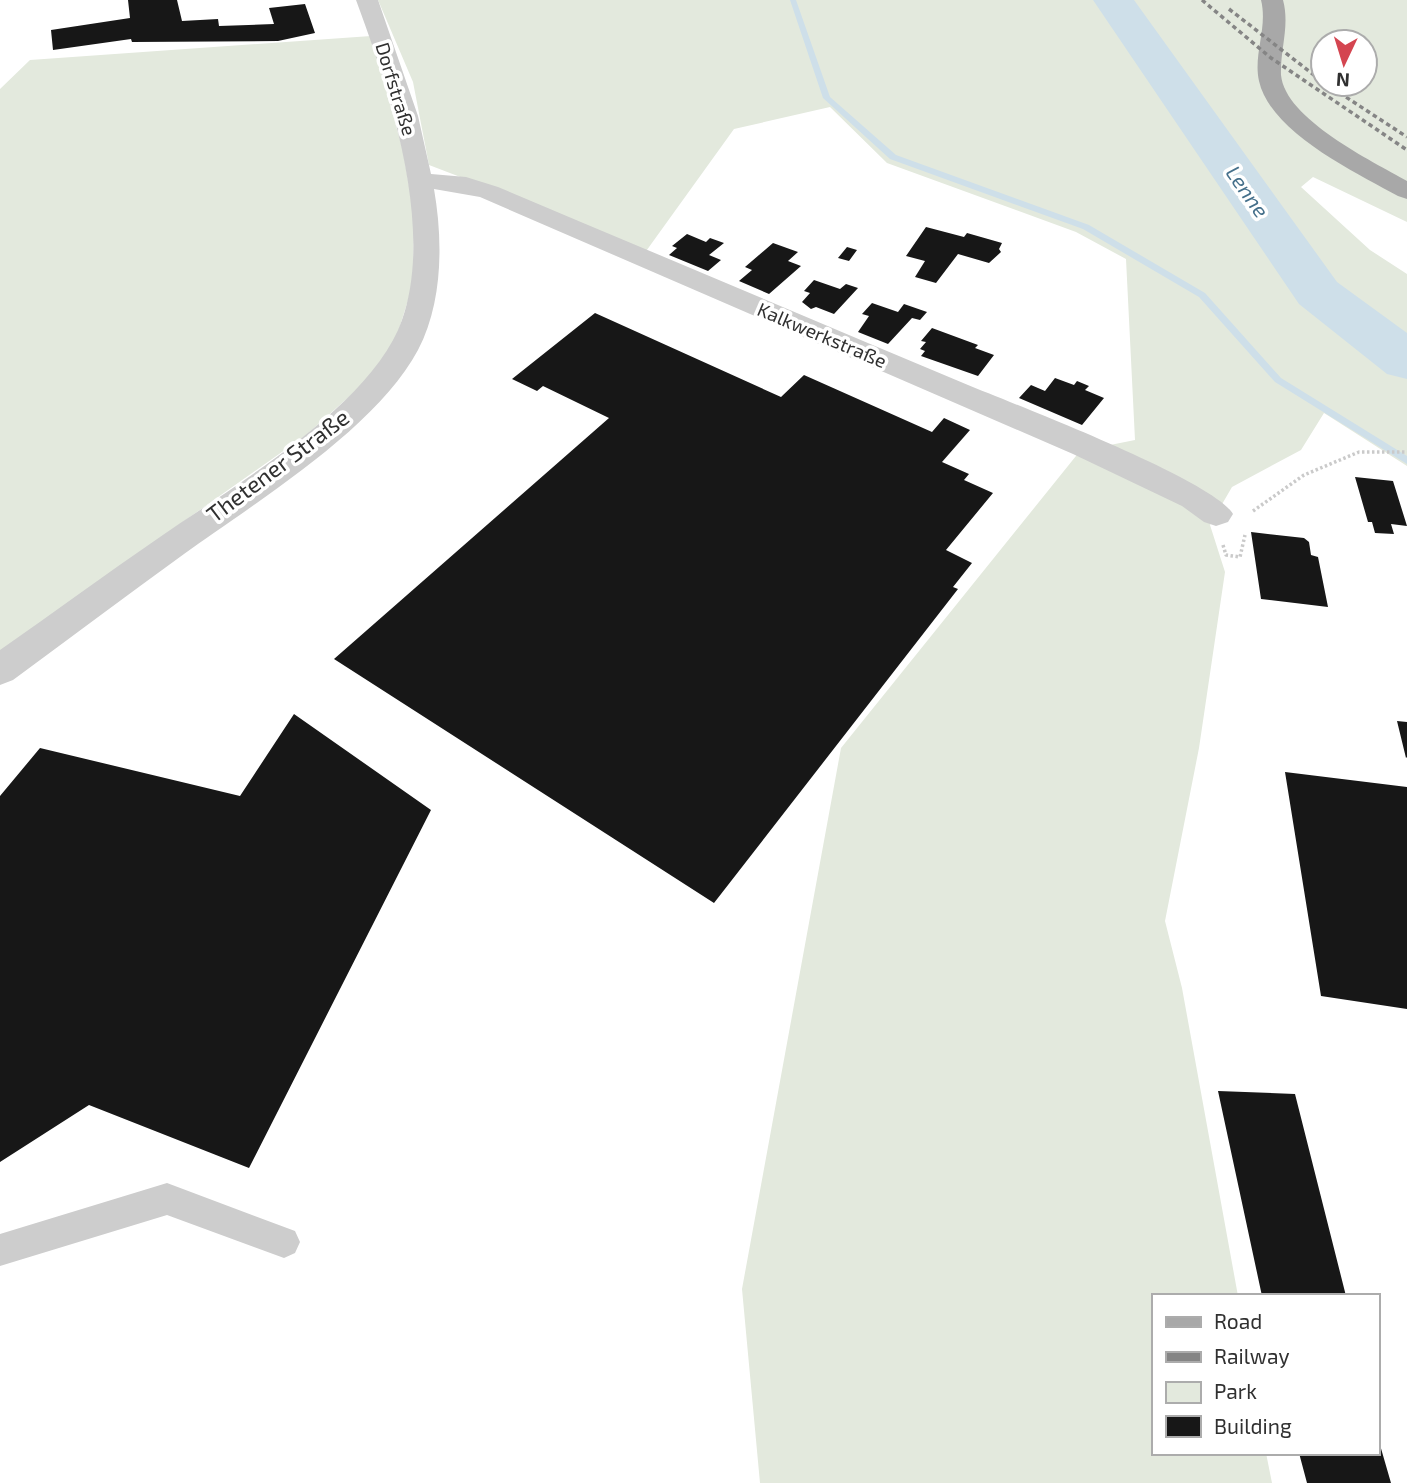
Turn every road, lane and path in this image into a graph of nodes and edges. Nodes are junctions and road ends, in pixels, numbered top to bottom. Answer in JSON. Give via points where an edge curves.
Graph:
{"nodes":[{"id":1,"x":366,"y":0,"type":"edge"},
{"id":2,"x":1272,"y":0,"type":"edge"},
{"id":3,"x":419,"y":180,"type":"junction"},
{"id":4,"x":1407,"y":191,"type":"edge"},
{"id":5,"x":1407,"y":452,"type":"edge"},
{"id":6,"x":1216,"y":514,"type":"joint"},
{"id":7,"x":1249,"y":514,"type":"dead end"},
{"id":8,"x":1247,"y":525,"type":"dead end"},
{"id":9,"x":0,"y":670,"type":"edge"},
{"id":10,"x":284,"y":1242,"type":"dead end"},
{"id":11,"x":0,"y":1250,"type":"edge"}],
"edges":[{"from":1,"to":3,"type":"street","name":"Dorfstraße","via":[[408,115]]},
{"from":2,"to":4,"type":"main road","via":[[1277,27],[1269,75],[1274,96],[1306,129]]},
{"from":3,"to":6,"type":"street","name":"Kalkwerkstraße","via":[[489,192],[1084,446],[1194,498]]},
{"from":3,"to":9,"type":"street","name":"Thetener Straße","via":[[425,242],[416,321],[404,349],[354,410]]},
{"from":5,"to":7,"type":"path","via":[[1359,452],[1304,475]]},
{"from":6,"to":8,"type":"path","via":[[1226,555],[1240,557]]},
{"from":10,"to":11,"type":"lane","via":[[167,1199]]}]}
